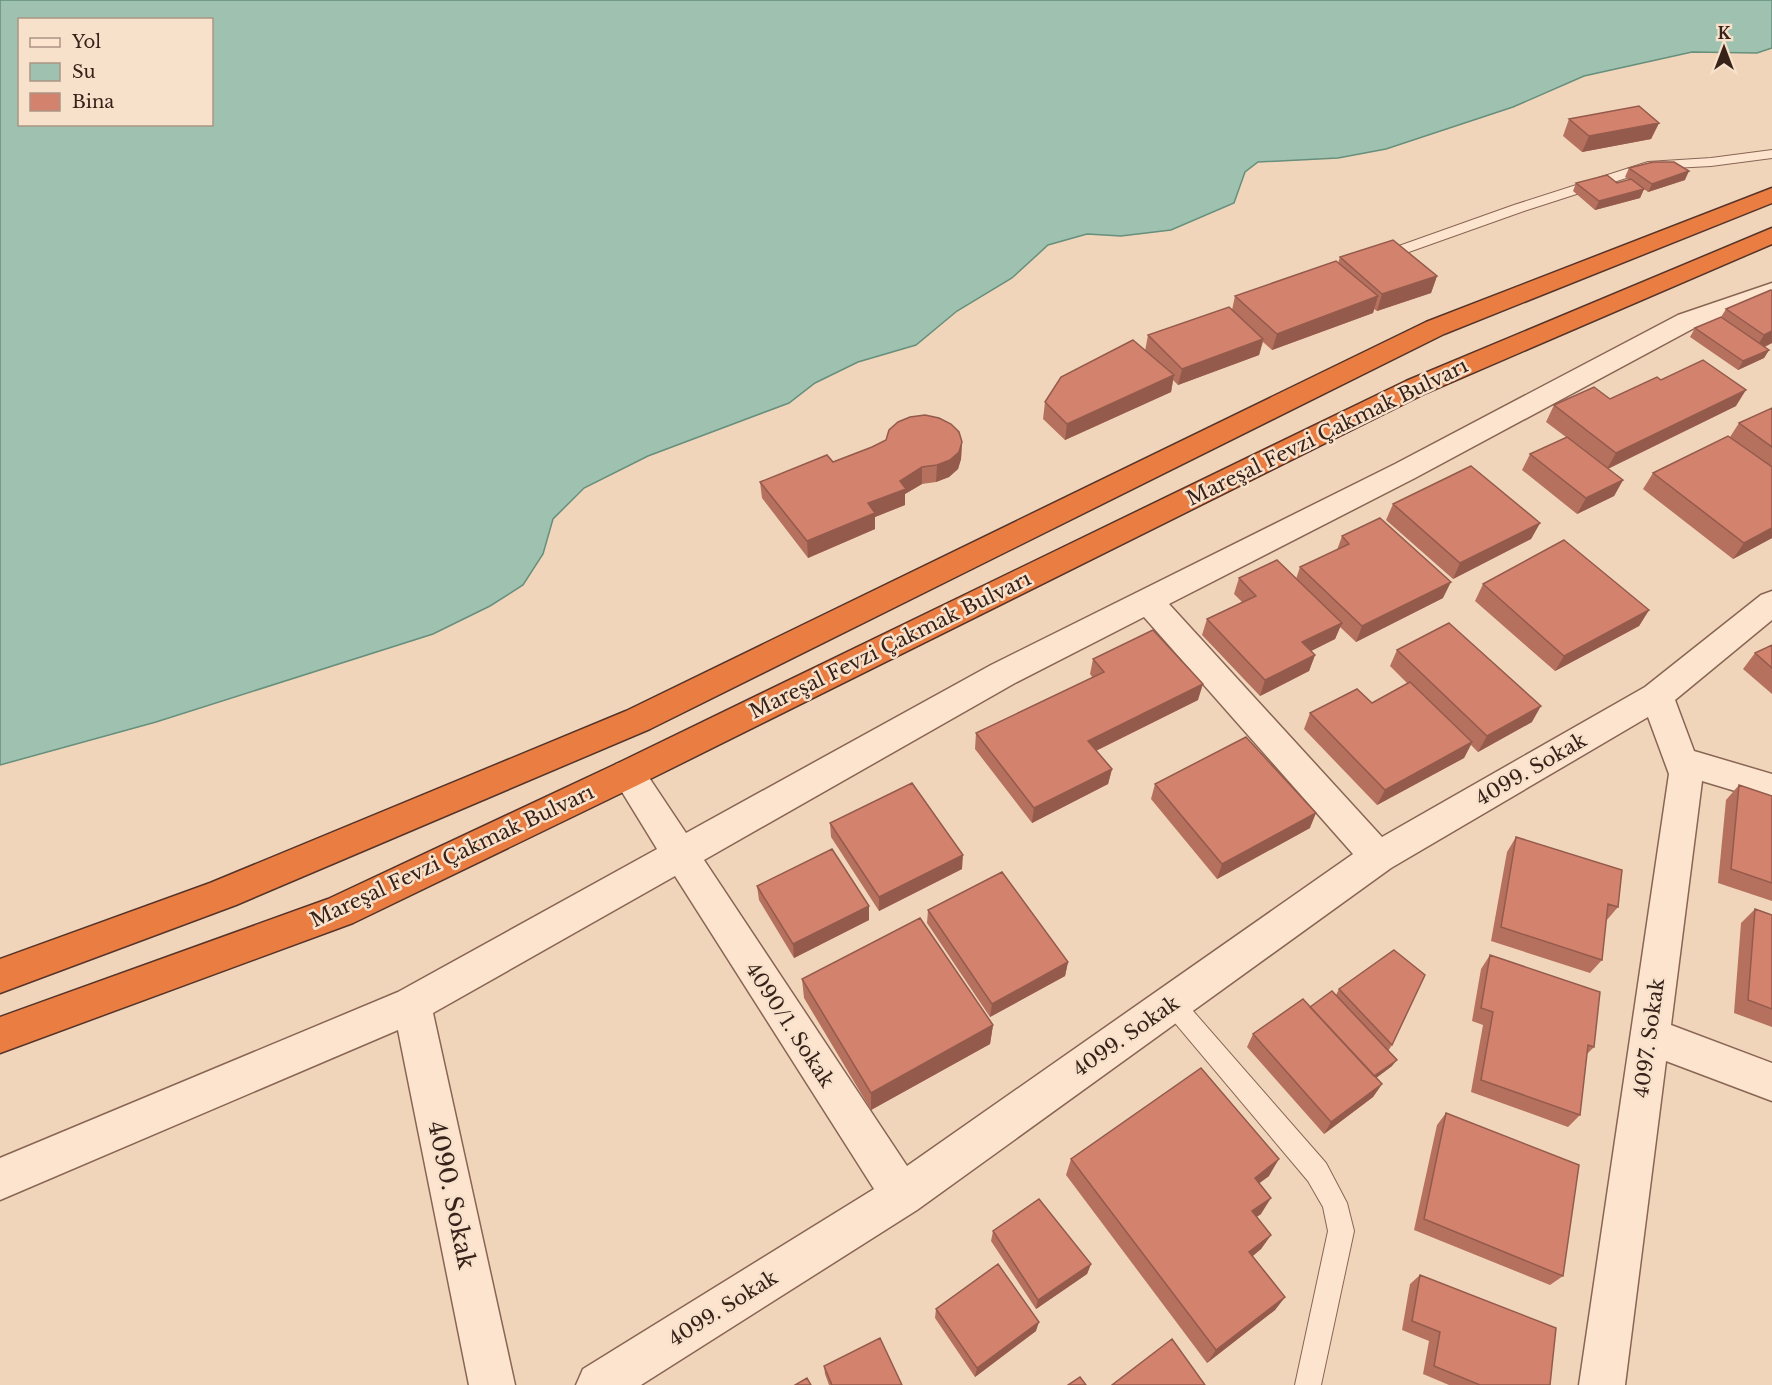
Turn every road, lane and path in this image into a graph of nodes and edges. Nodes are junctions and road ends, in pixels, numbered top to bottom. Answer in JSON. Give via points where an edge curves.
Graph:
{"nodes":[{"id":1,"x":1772,"y":154,"type":"edge"},
{"id":2,"x":1772,"y":195,"type":"edge"},
{"id":3,"x":1772,"y":235,"type":"edge"},
{"id":4,"x":1401,"y":250,"type":"edge"},
{"id":5,"x":1772,"y":291,"type":"edge"},
{"id":6,"x":1148,"y":601,"type":"junction"},
{"id":7,"x":1772,"y":603,"type":"edge"},
{"id":8,"x":1657,"y":696,"type":"junction"},
{"id":9,"x":1681,"y":761,"type":"junction"},
{"id":10,"x":628,"y":774,"type":"junction"},
{"id":11,"x":1772,"y":788,"type":"edge"},
{"id":12,"x":679,"y":855,"type":"junction"},
{"id":13,"x":1378,"y":857,"type":"junction"},
{"id":14,"x":0,"y":976,"type":"edge"},
{"id":15,"x":1172,"y":1003,"type":"junction"},
{"id":16,"x":411,"y":1005,"type":"junction"},
{"id":17,"x":0,"y":1035,"type":"edge"},
{"id":18,"x":1650,"y":1036,"type":"junction"},
{"id":19,"x":1772,"y":1082,"type":"edge"},
{"id":20,"x":0,"y":1179,"type":"edge"},
{"id":21,"x":902,"y":1196,"type":"junction"},
{"id":22,"x":492,"y":1385,"type":"edge"},
{"id":23,"x":599,"y":1385,"type":"edge"},
{"id":24,"x":1308,"y":1385,"type":"edge"},
{"id":25,"x":1602,"y":1385,"type":"edge"}],
"edges":[{"from":1,"to":4,"type":"lane","via":[[1653,165]]},
{"from":2,"to":14,"type":"highway","via":[[1435,328],[638,720],[223,894]]},
{"from":3,"to":10,"type":"highway","name":"Mareşal Fevzi Çakmak Bulvarı","via":[[1416,387]]},
{"from":5,"to":6,"type":"street","via":[[1687,321],[1406,471]]},
{"from":6,"to":12,"type":"street","via":[[1003,674]]},
{"from":6,"to":13,"type":"street"},
{"from":7,"to":8,"type":"street","name":"4099. Sokak"},
{"from":8,"to":9,"type":"street","name":"4097. Sokak"},
{"from":8,"to":13,"type":"street","name":"4099. Sokak"},
{"from":9,"to":11,"type":"street"},
{"from":9,"to":18,"type":"street","name":"4097. Sokak","via":[[1686,774]]},
{"from":10,"to":12,"type":"street","name":"4090/1. Sokak"},
{"from":10,"to":17,"type":"highway","name":"Mareşal Fevzi Çakmak Bulvarı","via":[[340,911]]},
{"from":12,"to":16,"type":"street"},
{"from":12,"to":21,"type":"street","name":"4090/1. Sokak"},
{"from":13,"to":15,"type":"street","name":"4099. Sokak"},
{"from":15,"to":21,"type":"street","name":"4099. Sokak"},
{"from":15,"to":24,"type":"lane","via":[[1317,1172],[1335,1203],[1341,1231]]},
{"from":16,"to":20,"type":"street"},
{"from":16,"to":22,"type":"street","name":"4090. Sokak"},
{"from":18,"to":19,"type":"street"},
{"from":18,"to":25,"type":"street","name":"4097. Sokak"},
{"from":21,"to":23,"type":"street","name":"4099. Sokak"}]}
